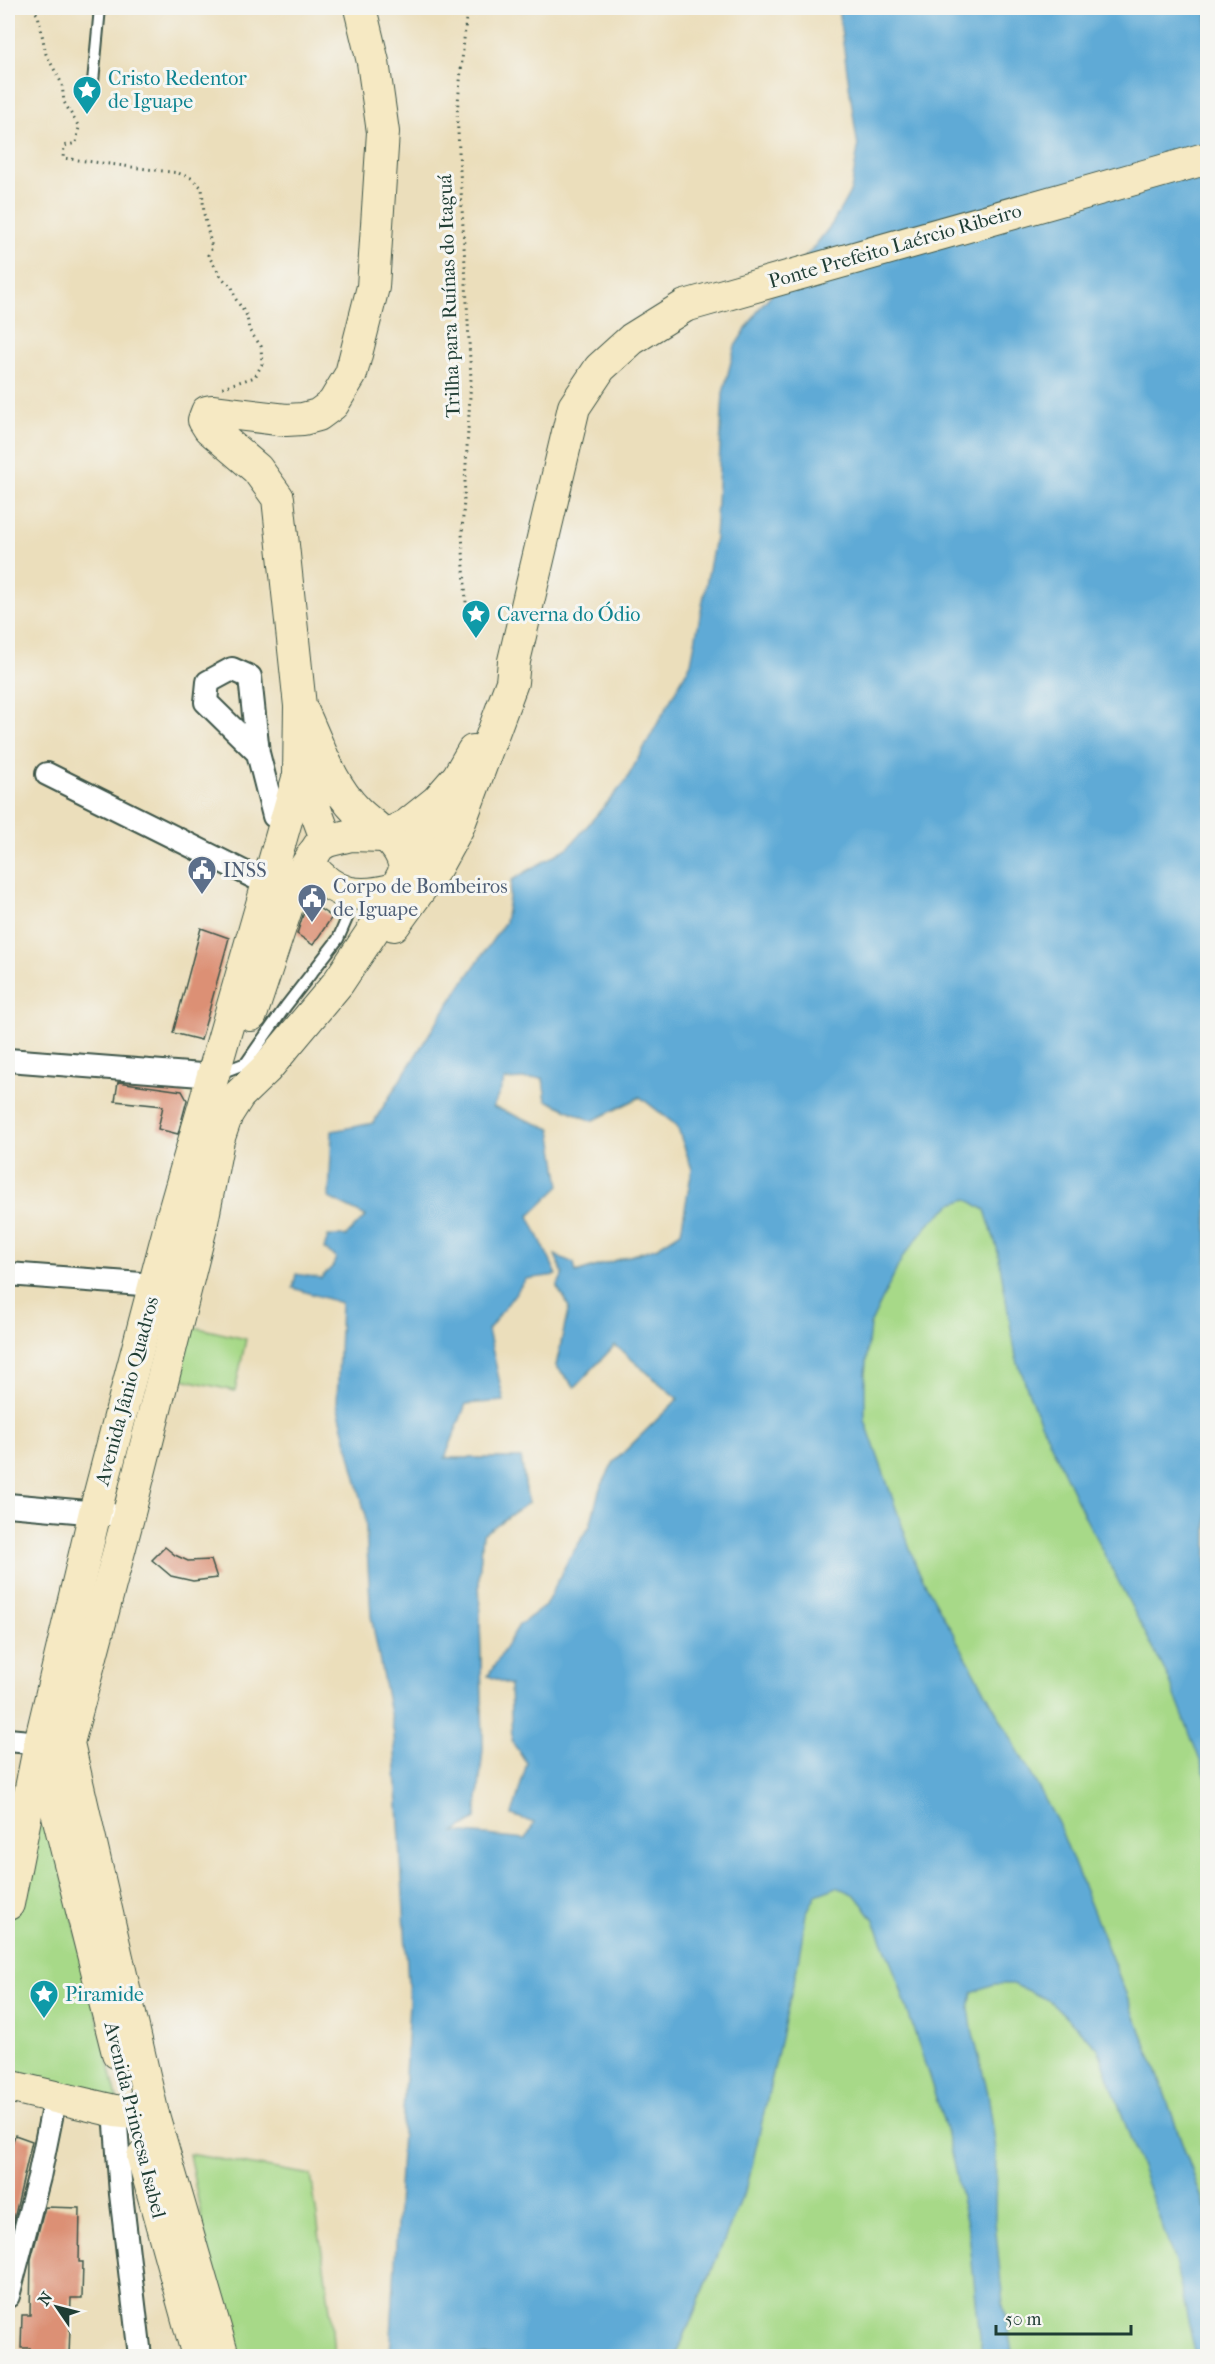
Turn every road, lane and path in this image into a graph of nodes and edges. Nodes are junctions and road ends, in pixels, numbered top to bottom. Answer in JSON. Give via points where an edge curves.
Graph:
{"nodes":[{"id":1,"x":32,"y":8,"type":"edge"},
{"id":2,"x":100,"y":8,"type":"edge"},
{"id":3,"x":360,"y":8,"type":"edge"},
{"id":4,"x":467,"y":8,"type":"edge"},
{"id":5,"x":93,"y":82,"type":"dead end"},
{"id":6,"x":1208,"y":158,"type":"edge"},
{"id":7,"x":218,"y":412,"type":"junction"},
{"id":8,"x":467,"y":619,"type":"dead end"},
{"id":9,"x":512,"y":682,"type":"junction"},
{"id":10,"x":300,"y":706,"type":"junction"},
{"id":11,"x":298,"y":740,"type":"junction"},
{"id":12,"x":258,"y":753,"type":"dead end"},
{"id":13,"x":47,"y":774,"type":"dead end"},
{"id":14,"x":473,"y":786,"type":"junction"},
{"id":15,"x":315,"y":809,"type":"junction"},
{"id":16,"x":356,"y":810,"type":"junction"},
{"id":17,"x":286,"y":823,"type":"junction"},
{"id":18,"x":384,"y":836,"type":"junction"},
{"id":19,"x":320,"y":848,"type":"junction"},
{"id":20,"x":400,"y":875,"type":"junction"},
{"id":21,"x":281,"y":885,"type":"junction"},
{"id":22,"x":345,"y":892,"type":"junction"},
{"id":23,"x":338,"y":983,"type":"junction"},
{"id":24,"x":281,"y":1035,"type":"junction"},
{"id":25,"x":8,"y":1060,"type":"edge"},
{"id":26,"x":214,"y":1076,"type":"junction"},
{"id":27,"x":186,"y":1224,"type":"junction"},
{"id":28,"x":8,"y":1274,"type":"edge"},
{"id":29,"x":171,"y":1286,"type":"junction"},
{"id":30,"x":8,"y":1505,"type":"edge"},
{"id":31,"x":95,"y":1512,"type":"junction"},
{"id":32,"x":128,"y":1517,"type":"junction"},
{"id":33,"x":8,"y":1740,"type":"edge"},
{"id":34,"x":54,"y":1743,"type":"junction"},
{"id":35,"x":8,"y":1904,"type":"edge"},
{"id":36,"x":8,"y":2086,"type":"edge"},
{"id":37,"x":55,"y":2098,"type":"junction"},
{"id":38,"x":134,"y":2113,"type":"junction"},
{"id":39,"x":8,"y":2296,"type":"edge"},
{"id":40,"x":140,"y":2356,"type":"edge"},
{"id":41,"x":198,"y":2356,"type":"edge"},
{"id":42,"x":223,"y":2356,"type":"edge"}],
"edges":[{"from":1,"to":7,"type":"path","via":[[38,15],[46,54],[62,84],[64,102],[79,127],[76,143],[64,146],[63,158],[178,173],[202,188],[212,248],[208,255],[232,287],[247,316],[249,330],[261,346],[259,372],[248,381],[220,387],[215,401]]},
{"from":2,"to":5,"type":"lane"},
{"from":3,"to":7,"type":"main road","via":[[374,62],[383,132],[374,287],[351,374],[333,404],[318,415],[286,420]]},
{"from":4,"to":8,"type":"path","name":"Trilha para Ruínas do Itaguá","via":[[457,113],[471,379],[462,533]]},
{"from":6,"to":9,"type":"main road","name":"Ponte Prefeito Laércio Ribeiro","via":[[685,306],[632,339],[600,368],[574,407]]},
{"from":7,"to":10,"type":"main road","via":[[207,412],[206,424],[257,469],[278,498]]},
{"from":9,"to":14,"type":"main road"},
{"from":9,"to":18,"type":"main road","via":[[458,777],[430,807]]},
{"from":10,"to":11,"type":"main road"},
{"from":10,"to":16,"type":"main road","via":[[334,782]]},
{"from":11,"to":15,"type":"main road"},
{"from":11,"to":17,"type":"main road","via":[[299,775]]},
{"from":12,"to":17,"type":"street","via":[[274,816]]},
{"from":13,"to":21,"type":"street"},
{"from":14,"to":20,"type":"main road"},
{"from":14,"to":23,"type":"main road","via":[[458,827],[436,867],[381,944]]},
{"from":15,"to":16,"type":"main road"},
{"from":15,"to":17,"type":"main road"},
{"from":15,"to":19,"type":"main road"},
{"from":15,"to":21,"type":"main road","via":[[299,858]]},
{"from":16,"to":18,"type":"main road"},
{"from":17,"to":21,"type":"main road"},
{"from":18,"to":19,"type":"main road","via":[[351,835]]},
{"from":18,"to":20,"type":"main road","via":[[399,848]]},
{"from":19,"to":21,"type":"main road"},
{"from":19,"to":22,"type":"main road","via":[[311,866],[323,881]]},
{"from":20,"to":22,"type":"main road","via":[[373,895]]},
{"from":20,"to":23,"type":"main road","via":[[376,926]]},
{"from":21,"to":26,"type":"main road","name":"Avenida Jânio Quadros"},
{"from":22,"to":24,"type":"lane","via":[[348,916],[338,939],[286,1006]]},
{"from":23,"to":24,"type":"main road","name":"Avenida Jânio Quadros"},
{"from":24,"to":26,"type":"lane","via":[[246,1063]]},
{"from":24,"to":27,"type":"main road","name":"Avenida Jânio Quadros","via":[[266,1069],[239,1095],[227,1114]]},
{"from":25,"to":26,"type":"street"},
{"from":26,"to":27,"type":"main road","name":"Avenida Jânio Quadros"},
{"from":27,"to":29,"type":"main road","name":"Avenida Jânio Quadros"},
{"from":28,"to":29,"type":"street"},
{"from":29,"to":31,"type":"main road","name":"Avenida Jânio Quadros"},
{"from":29,"to":32,"type":"main road","name":"Avenida Jânio Quadros"},
{"from":30,"to":31,"type":"street"},
{"from":31,"to":32,"type":"street"},
{"from":31,"to":34,"type":"main road","name":"Avenida Jânio Quadros"},
{"from":32,"to":34,"type":"main road","name":"Avenida Jânio Quadros"},
{"from":33,"to":34,"type":"street"},
{"from":34,"to":35,"type":"main road","name":"Avenida Jânio Quadros"},
{"from":34,"to":38,"type":"main road","name":"Avenida Princesa Isabel"},
{"from":36,"to":37,"type":"main road"},
{"from":37,"to":38,"type":"main road"},
{"from":37,"to":39,"type":"street"},
{"from":38,"to":40,"type":"street","via":[[121,2194]]},
{"from":38,"to":41,"type":"main road","name":"Avenida Princesa Isabel"},
{"from":38,"to":42,"type":"main road","name":"Avenida Princesa Isabel"}]}
